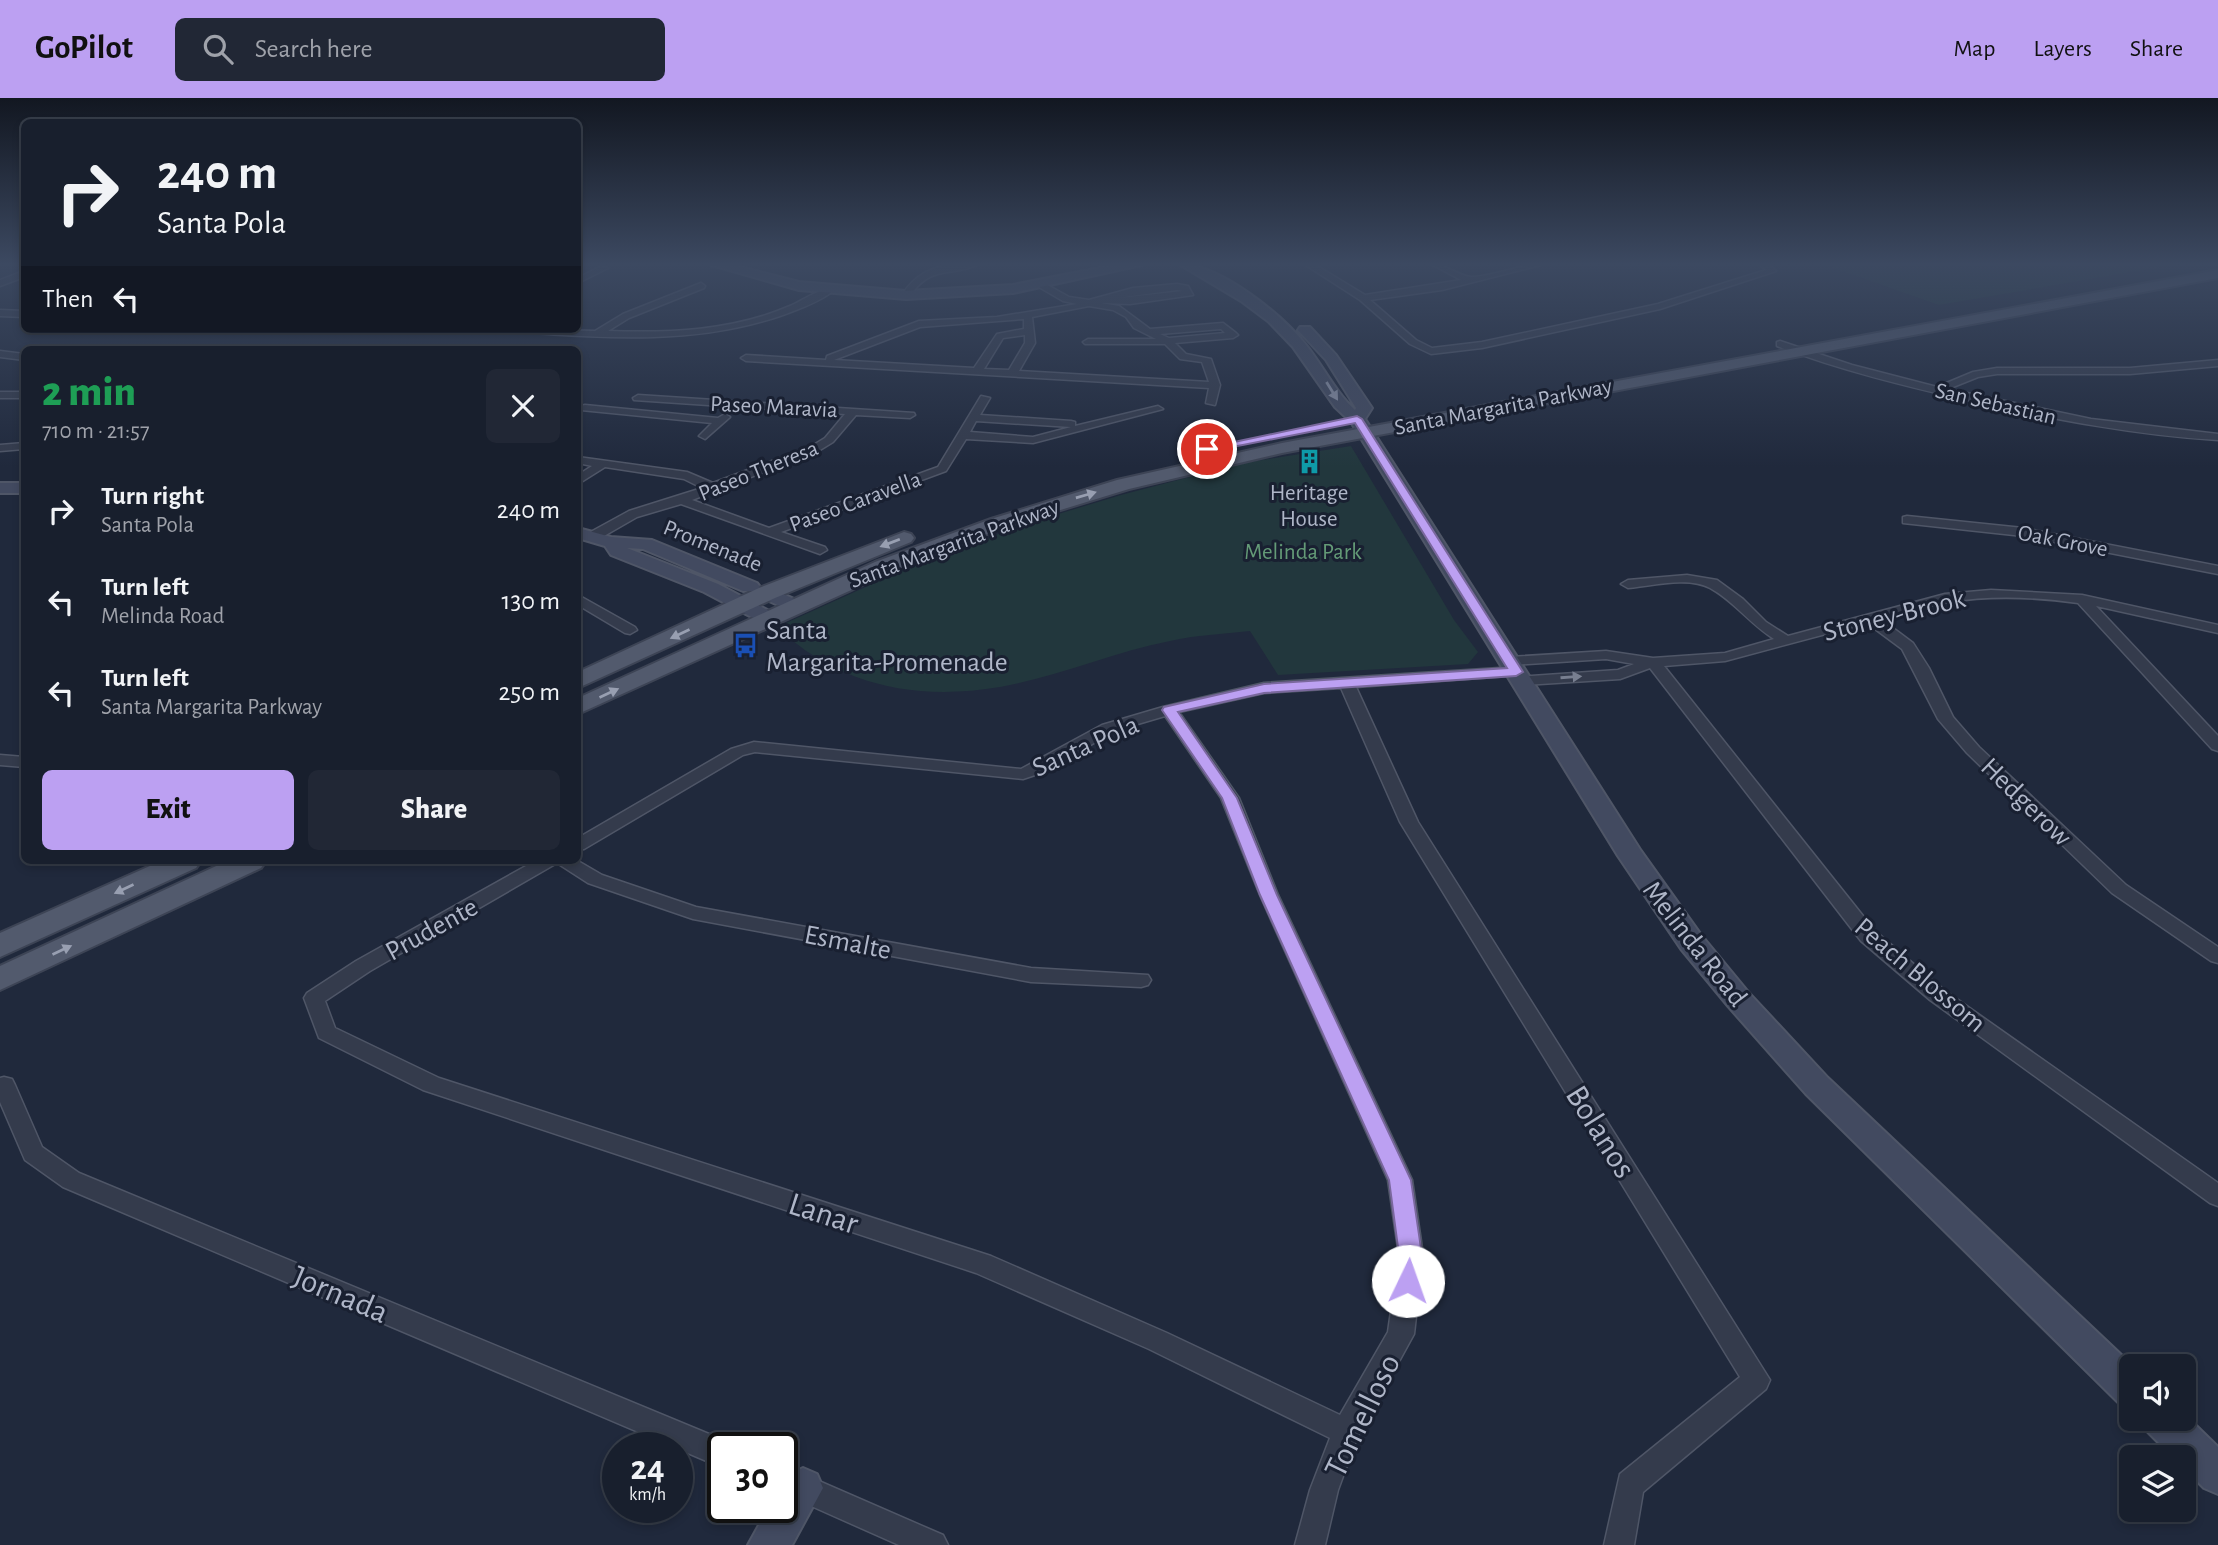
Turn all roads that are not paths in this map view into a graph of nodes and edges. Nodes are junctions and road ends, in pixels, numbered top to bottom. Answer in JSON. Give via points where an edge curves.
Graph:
{"nodes":[{"id":1,"x":1029,"y":331,"type":"edge"},
{"id":2,"x":601,"y":332,"type":"edge"},
{"id":3,"x":698,"y":332,"type":"edge"},
{"id":4,"x":902,"y":332,"type":"edge"},
{"id":5,"x":905,"y":332,"type":"edge"},
{"id":6,"x":1026,"y":332,"type":"edge"},
{"id":7,"x":1146,"y":332,"type":"joint"},
{"id":8,"x":1152,"y":332,"type":"edge"},
{"id":9,"x":1229,"y":332,"type":"edge"},
{"id":10,"x":1286,"y":332,"type":"edge"},
{"id":11,"x":1306,"y":332,"type":"edge"},
{"id":12,"x":1401,"y":332,"type":"edge"},
{"id":13,"x":1543,"y":332,"type":"edge"},
{"id":14,"x":1846,"y":332,"type":"edge"},
{"id":15,"x":1905,"y":332,"type":"edge"},
{"id":16,"x":581,"y":333,"type":"edge"},
{"id":17,"x":597,"y":334,"type":"junction"},
{"id":18,"x":1168,"y":341,"type":"junction"},
{"id":19,"x":1088,"y":342,"type":"dead end"},
{"id":20,"x":1780,"y":344,"type":"junction"},
{"id":21,"x":1799,"y":351,"type":"junction"},
{"id":22,"x":0,"y":354,"type":"edge"},
{"id":23,"x":888,"y":356,"type":"junction"},
{"id":24,"x":21,"y":357,"type":"edge"},
{"id":25,"x":746,"y":358,"type":"dead end"},
{"id":26,"x":820,"y":361,"type":"junction"},
{"id":27,"x":2218,"y":363,"type":"edge"},
{"id":28,"x":977,"y":372,"type":"junction"},
{"id":29,"x":1012,"y":374,"type":"junction"},
{"id":30,"x":1215,"y":385,"type":"junction"},
{"id":31,"x":1938,"y":390,"type":"junction"},
{"id":32,"x":21,"y":395,"type":"edge"},
{"id":33,"x":0,"y":396,"type":"edge"},
{"id":34,"x":985,"y":398,"type":"dead end"},
{"id":35,"x":1211,"y":403,"type":"dead end"},
{"id":36,"x":737,"y":404,"type":"junction"},
{"id":37,"x":584,"y":408,"type":"dead end"},
{"id":38,"x":1158,"y":409,"type":"dead end"},
{"id":39,"x":854,"y":411,"type":"junction"},
{"id":40,"x":620,"y":413,"type":"junction"},
{"id":41,"x":910,"y":415,"type":"dead end"},
{"id":42,"x":974,"y":418,"type":"junction"},
{"id":43,"x":720,"y":421,"type":"junction"},
{"id":44,"x":1090,"y":426,"type":"junction"},
{"id":45,"x":1362,"y":426,"type":"junction"},
{"id":46,"x":963,"y":435,"type":"junction"},
{"id":47,"x":705,"y":436,"type":"dead end"},
{"id":48,"x":2218,"y":437,"type":"edge"},
{"id":49,"x":21,"y":446,"type":"edge"},
{"id":50,"x":0,"y":448,"type":"edge"},
{"id":51,"x":581,"y":460,"type":"edge"},
{"id":52,"x":602,"y":464,"type":"junction"},
{"id":53,"x":581,"y":478,"type":"edge"},
{"id":54,"x":0,"y":488,"type":"edge"},
{"id":55,"x":21,"y":488,"type":"edge"},
{"id":56,"x":713,"y":488,"type":"junction"},
{"id":57,"x":681,"y":500,"type":"junction"},
{"id":58,"x":1907,"y":520,"type":"dead end"},
{"id":59,"x":943,"y":523,"type":"dead end"},
{"id":60,"x":923,"y":530,"type":"dead end"},
{"id":61,"x":769,"y":532,"type":"junction"},
{"id":62,"x":596,"y":538,"type":"edge"},
{"id":63,"x":820,"y":550,"type":"dead end"},
{"id":64,"x":680,"y":556,"type":"junction"},
{"id":65,"x":659,"y":567,"type":"junction"},
{"id":66,"x":2218,"y":570,"type":"edge"},
{"id":67,"x":1628,"y":584,"type":"dead end"},
{"id":68,"x":753,"y":595,"type":"junction"},
{"id":69,"x":2082,"y":599,"type":"junction"},
{"id":70,"x":581,"y":601,"type":"edge"},
{"id":71,"x":794,"y":606,"type":"junction"},
{"id":72,"x":593,"y":609,"type":"junction"},
{"id":73,"x":581,"y":614,"type":"edge"},
{"id":74,"x":768,"y":618,"type":"junction"},
{"id":75,"x":1868,"y":618,"type":"junction"},
{"id":76,"x":2218,"y":629,"type":"edge"},
{"id":77,"x":630,"y":630,"type":"dead end"},
{"id":78,"x":1787,"y":641,"type":"junction"},
{"id":79,"x":1592,"y":656,"type":"junction"},
{"id":80,"x":1653,"y":662,"type":"junction"},
{"id":81,"x":1516,"y":671,"type":"junction"},
{"id":82,"x":1605,"y":675,"type":"junction"},
{"id":83,"x":581,"y":680,"type":"edge"},
{"id":84,"x":1346,"y":681,"type":"junction"},
{"id":85,"x":581,"y":707,"type":"edge"},
{"id":86,"x":1169,"y":710,"type":"junction"},
{"id":87,"x":2218,"y":746,"type":"edge"},
{"id":88,"x":0,"y":760,"type":"edge"},
{"id":89,"x":21,"y":762,"type":"edge"},
{"id":90,"x":581,"y":843,"type":"edge"},
{"id":91,"x":179,"y":864,"type":"edge"},
{"id":92,"x":245,"y":864,"type":"edge"},
{"id":93,"x":545,"y":864,"type":"edge"},
{"id":94,"x":570,"y":864,"type":"edge"},
{"id":95,"x":0,"y":946,"type":"edge"},
{"id":96,"x":2218,"y":956,"type":"edge"},
{"id":97,"x":0,"y":979,"type":"edge"},
{"id":98,"x":1141,"y":980,"type":"dead end"},
{"id":99,"x":314,"y":998,"type":"joint"},
{"id":100,"x":4,"y":1085,"type":"dead end"},
{"id":101,"x":2218,"y":1196,"type":"edge"},
{"id":102,"x":2119,"y":1377,"type":"edge"},
{"id":103,"x":2174,"y":1431,"type":"edge"},
{"id":104,"x":1346,"y":1433,"type":"junction"},
{"id":105,"x":707,"y":1447,"type":"edge"},
{"id":106,"x":2218,"y":1474,"type":"edge"},
{"id":107,"x":798,"y":1485,"type":"edge"},
{"id":108,"x":778,"y":1523,"type":"edge"},
{"id":109,"x":769,"y":1545,"type":"edge"},
{"id":110,"x":933,"y":1545,"type":"edge"},
{"id":111,"x":1310,"y":1545,"type":"edge"},
{"id":112,"x":1619,"y":1545,"type":"edge"}],
"edges":[{"from":1,"to":29,"type":"street","via":[[1030,343]]},
{"from":2,"to":17,"type":"street"},
{"from":3,"to":17,"type":"street"},
{"from":4,"to":26,"type":"street"},
{"from":5,"to":23,"type":"street"},
{"from":6,"to":28,"type":"street","via":[[1000,336]]},
{"from":7,"to":8,"type":"street"},
{"from":7,"to":18,"type":"street"},
{"from":9,"to":18,"type":"street","via":[[1233,335]]},
{"from":10,"to":45,"type":"main road","name":"Melinda Road","one_way":true,"via":[[1344,411]]},
{"from":11,"to":45,"type":"main road","name":"Melinda Road","via":[[1331,358],[1364,408]]},
{"from":12,"to":13,"type":"street","via":[[1430,351]]},
{"from":14,"to":20,"type":"main road","name":"Santa Margarita Parkway"},
{"from":15,"to":21,"type":"main road","name":"Santa Margarita Parkway"},
{"from":16,"to":17,"type":"street"},
{"from":18,"to":19,"type":"street"},
{"from":18,"to":30,"type":"street","via":[[1182,357],[1206,359]]},
{"from":20,"to":21,"type":"street","name":"San Sebastian"},
{"from":20,"to":45,"type":"main road","name":"Santa Margarita Parkway"},
{"from":21,"to":31,"type":"street","name":"San Sebastian"},
{"from":21,"to":45,"type":"main road","name":"Santa Margarita Parkway"},
{"from":22,"to":24,"type":"street"},
{"from":23,"to":26,"type":"street"},
{"from":23,"to":28,"type":"street"},
{"from":25,"to":26,"type":"street"},
{"from":27,"to":31,"type":"street","via":[[2135,371],[1995,371],[1953,381]]},
{"from":28,"to":29,"type":"street"},
{"from":29,"to":30,"type":"street"},
{"from":30,"to":35,"type":"street"},
{"from":31,"to":48,"type":"street","name":"San Sebastian","via":[[2121,428]]},
{"from":32,"to":33,"type":"street"},
{"from":34,"to":42,"type":"street","name":"Paseo Caravella"},
{"from":36,"to":39,"type":"street","name":"Paseo Maravia"},
{"from":36,"to":40,"type":"street","name":"Paseo Maravia","via":[[643,394]]},
{"from":36,"to":43,"type":"street"},
{"from":37,"to":40,"type":"street"},
{"from":38,"to":44,"type":"street"},
{"from":39,"to":41,"type":"street","name":"Paseo Maravia"},
{"from":39,"to":56,"type":"street","name":"Paseo Theresa","via":[[824,444]]},
{"from":40,"to":43,"type":"street"},
{"from":42,"to":44,"type":"street"},
{"from":42,"to":46,"type":"street","name":"Paseo Caravella"},
{"from":43,"to":47,"type":"street"},
{"from":44,"to":46,"type":"street","via":[[1033,440]]},
{"from":45,"to":59,"type":"main road","name":"Santa Margarita Parkway","via":[[1146,463]]},
{"from":71,"to":45,"type":"main road","name":"Santa Margarita Parkway","one_way":true,"via":[[910,556],[1058,504]]},
{"from":45,"to":81,"type":"main road","name":"Melinda Road"},
{"from":46,"to":61,"type":"street","name":"Paseo Caravella","via":[[942,469]]},
{"from":49,"to":50,"type":"street"},
{"from":51,"to":52,"type":"street"},
{"from":52,"to":53,"type":"street"},
{"from":52,"to":56,"type":"street","via":[[687,476]]},
{"from":54,"to":55,"type":"main road"},
{"from":56,"to":57,"type":"street","name":"Paseo Theresa"},
{"from":57,"to":61,"type":"street"},
{"from":57,"to":62,"type":"street","name":"Paseo Theresa","via":[[649,510],[647,517]]},
{"from":58,"to":66,"type":"street","name":"Oak Grove","via":[[2023,532]]},
{"from":60,"to":68,"type":"main road","name":"Santa Margarita Parkway","one_way":true},
{"from":61,"to":63,"type":"street"},
{"from":62,"to":64,"type":"main road","name":"Promenade","via":[[646,544]]},
{"from":62,"to":65,"type":"main road","name":"Promenade"},
{"from":64,"to":65,"type":"main road"},
{"from":64,"to":68,"type":"main road","name":"Promenade"},
{"from":65,"to":68,"type":"main road","name":"Promenade"},
{"from":67,"to":78,"type":"street","via":[[1687,579],[1712,583]]},
{"from":68,"to":71,"type":"main road","name":"Promenade"},
{"from":68,"to":74,"type":"main road","name":"Promenade"},
{"from":68,"to":83,"type":"main road","name":"Santa Margarita Parkway","one_way":true},
{"from":69,"to":75,"type":"street","name":"Stoney-Brook","via":[[1982,592]]},
{"from":69,"to":76,"type":"street","name":"Stoney-Brook"},
{"from":69,"to":87,"type":"street"},
{"from":70,"to":72,"type":"street"},
{"from":71,"to":74,"type":"main road","name":"Santa Margarita Parkway"},
{"from":72,"to":73,"type":"street"},
{"from":72,"to":77,"type":"street"},
{"from":85,"to":74,"type":"main road","name":"Santa Margarita Parkway","one_way":true},
{"from":75,"to":78,"type":"street","name":"Stoney-Brook"},
{"from":75,"to":96,"type":"street","name":"Hedgerow","via":[[1908,646],[1946,719],[1973,750],[2119,889]]},
{"from":78,"to":80,"type":"street","name":"Stoney-Brook","via":[[1725,657]]},
{"from":79,"to":80,"type":"street","name":"Stoney-Brook"},
{"from":79,"to":81,"type":"street","name":"Stoney-Brook"},
{"from":79,"to":82,"type":"street"},
{"from":80,"to":82,"type":"street","name":"Stoney-Brook"},
{"from":80,"to":101,"type":"street","name":"Peach Blossom","via":[[1868,936],[1937,995]]},
{"from":81,"to":82,"type":"street","name":"Stoney-Brook","one_way":true},
{"from":81,"to":84,"type":"street","name":"Santa Pola"},
{"from":81,"to":102,"type":"main road","name":"Melinda Road","via":[[1656,895],[1738,999],[1817,1086]]},
{"from":84,"to":86,"type":"street","name":"Santa Pola","via":[[1264,688]]},
{"from":84,"to":112,"type":"street","name":"Bolanos","via":[[1409,822],[1757,1380],[1630,1484]]},
{"from":86,"to":90,"type":"street","name":"Santa Pola","via":[[1108,728],[1023,774],[754,747],[737,752]]},
{"from":86,"to":104,"type":"street","name":"Tomelloso","via":[[1230,798],[1269,895],[1400,1180],[1411,1255],[1401,1334]]},
{"from":88,"to":89,"type":"street"},
{"from":91,"to":95,"type":"main road","one_way":true},
{"from":97,"to":92,"type":"main road","one_way":true},
{"from":93,"to":99,"type":"street","name":"Prudente"},
{"from":94,"to":98,"type":"street","name":"Esmalte","via":[[595,879],[693,913],[1031,975]]},
{"from":99,"to":104,"type":"street","name":"Lanar","via":[[326,1033],[431,1084],[982,1264],[1158,1340]]},
{"from":100,"to":105,"type":"street","name":"Jornada","via":[[33,1153],[71,1180]]},
{"from":103,"to":106,"type":"main road"},
{"from":104,"to":111,"type":"street","name":"Tomelloso","via":[[1324,1490]]},
{"from":107,"to":110,"type":"street"},
{"from":108,"to":109,"type":"main road"}]}
